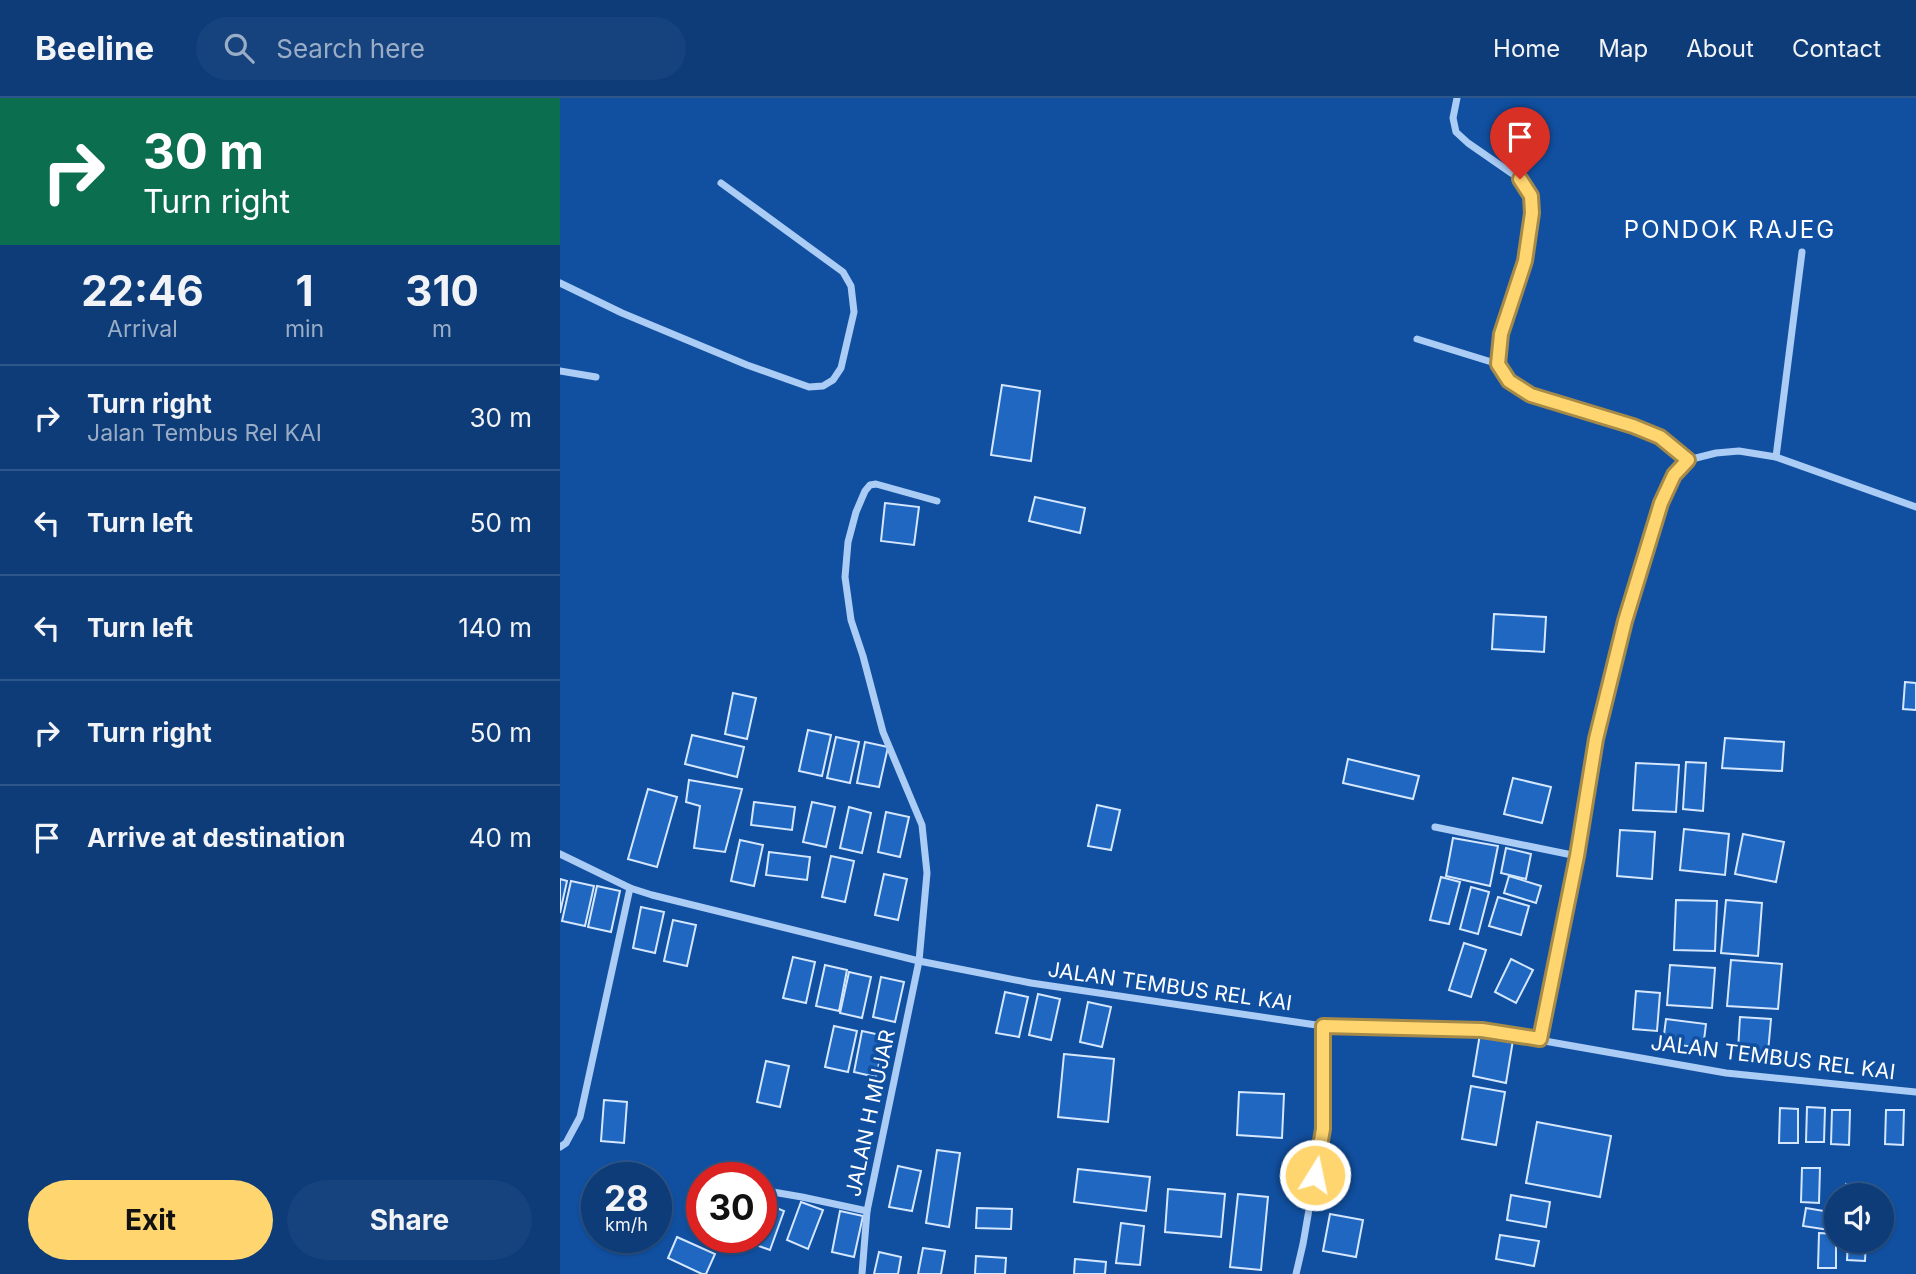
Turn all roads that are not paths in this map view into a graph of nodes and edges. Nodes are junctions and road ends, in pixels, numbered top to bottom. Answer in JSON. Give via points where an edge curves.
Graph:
{"nodes":[{"id":1,"x":1457,"y":98,"type":"edge"},
{"id":2,"x":721,"y":183,"type":"dead end"},
{"id":3,"x":1801,"y":252,"type":"dead end"},
{"id":4,"x":560,"y":283,"type":"edge"},
{"id":5,"x":1417,"y":339,"type":"dead end"},
{"id":6,"x":1498,"y":364,"type":"junction"},
{"id":7,"x":560,"y":372,"type":"edge"},
{"id":8,"x":596,"y":377,"type":"dead end"},
{"id":9,"x":1776,"y":457,"type":"junction"},
{"id":10,"x":1688,"y":460,"type":"junction"},
{"id":11,"x":937,"y":501,"type":"dead end"},
{"id":12,"x":1916,"y":507,"type":"edge"},
{"id":13,"x":1435,"y":827,"type":"dead end"},
{"id":14,"x":560,"y":854,"type":"edge"},
{"id":15,"x":1577,"y":856,"type":"junction"},
{"id":16,"x":630,"y":888,"type":"junction"},
{"id":17,"x":919,"y":961,"type":"junction"},
{"id":18,"x":1323,"y":1026,"type":"junction"},
{"id":19,"x":1540,"y":1039,"type":"junction"},
{"id":20,"x":1916,"y":1092,"type":"edge"},
{"id":21,"x":560,"y":1147,"type":"edge"},
{"id":22,"x":777,"y":1193,"type":"edge"},
{"id":23,"x":867,"y":1211,"type":"junction"},
{"id":24,"x":862,"y":1274,"type":"edge"},
{"id":25,"x":1296,"y":1274,"type":"edge"}],
"edges":[{"from":1,"to":6,"type":"street","via":[[1456,132],[1520,179],[1531,196],[1525,261],[1501,334]]},
{"from":2,"to":4,"type":"street","via":[[847,278],[854,312],[841,368],[833,380],[808,387],[622,313]]},
{"from":3,"to":9,"type":"street"},
{"from":5,"to":6,"type":"street"},
{"from":6,"to":10,"type":"street","via":[[1509,381],[1531,395],[1660,437]]},
{"from":7,"to":8,"type":"street"},
{"from":9,"to":10,"type":"street","via":[[1739,451]]},
{"from":9,"to":12,"type":"street"},
{"from":10,"to":15,"type":"street","via":[[1674,475],[1661,503],[1625,621],[1596,739]]},
{"from":11,"to":17,"type":"street","name":"JALAN H MUJAR","via":[[870,485],[856,512],[845,577],[851,620],[883,732],[922,825],[927,873]]},
{"from":13,"to":15,"type":"street"},
{"from":14,"to":16,"type":"street","name":"JALAN TEMBUS REL KAI"},
{"from":15,"to":19,"type":"street"},
{"from":16,"to":17,"type":"street","name":"JALAN TEMBUS REL KAI"},
{"from":16,"to":21,"type":"street","via":[[580,1117]]},
{"from":17,"to":18,"type":"street","name":"JALAN TEMBUS REL KAI","via":[[1031,983]]},
{"from":17,"to":23,"type":"street","name":"JALAN H MUJAR"},
{"from":18,"to":19,"type":"street","name":"JALAN TEMBUS REL KAI","via":[[1482,1030]]},
{"from":18,"to":25,"type":"street","via":[[1323,1129]]},
{"from":19,"to":20,"type":"street","name":"JALAN TEMBUS REL KAI","via":[[1726,1073]]},
{"from":22,"to":23,"type":"street"},
{"from":23,"to":24,"type":"street","name":"JALAN H MUJAR"}]}
